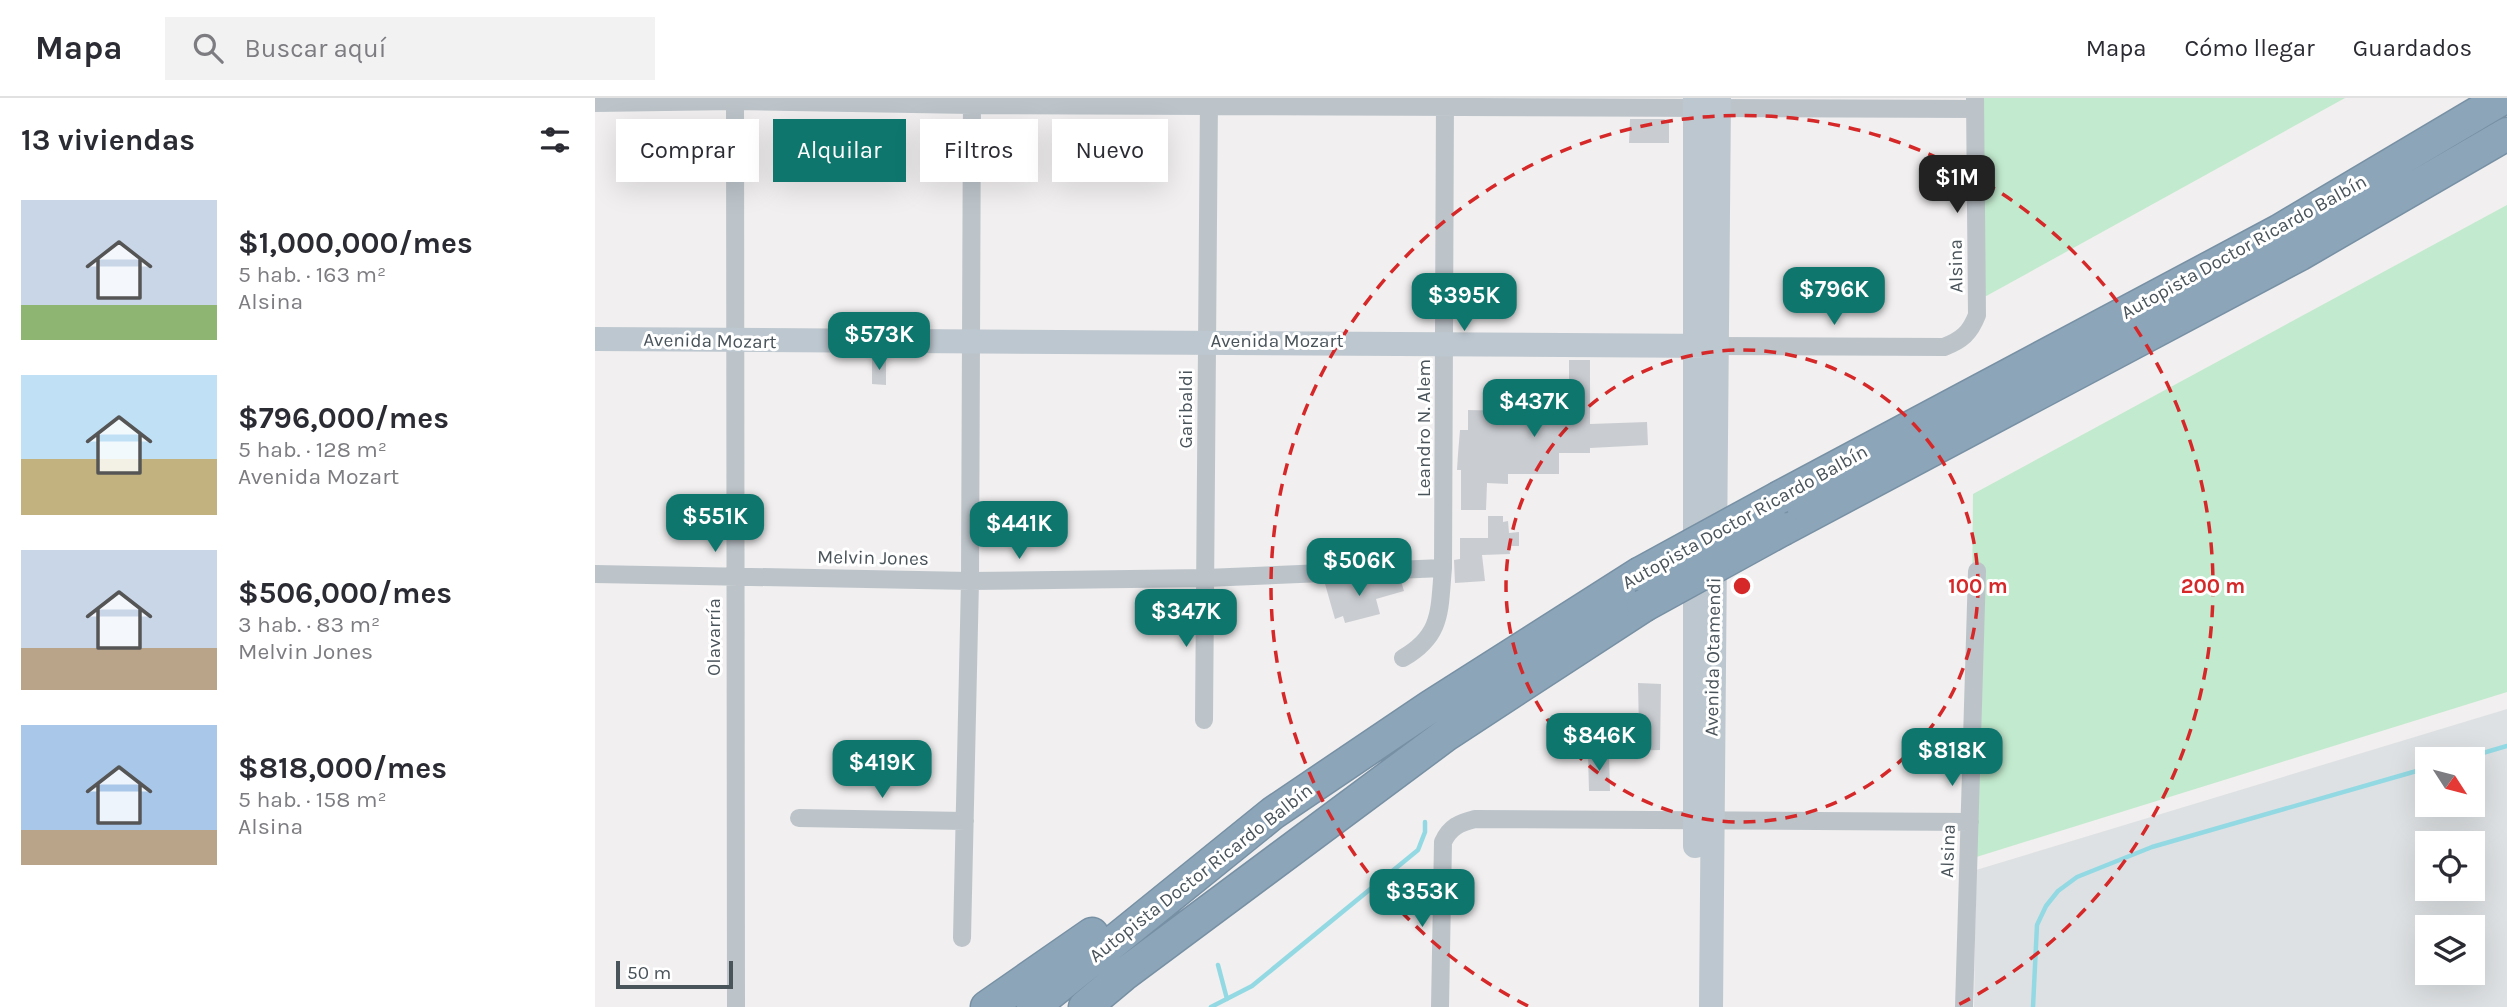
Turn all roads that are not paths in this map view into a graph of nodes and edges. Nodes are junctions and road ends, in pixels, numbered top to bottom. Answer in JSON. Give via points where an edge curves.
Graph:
{"nodes":[{"id":1,"x":2503,"y":98,"type":"edge"},
{"id":2,"x":735,"y":99,"type":"edge"},
{"id":3,"x":972,"y":102,"type":"edge"},
{"id":4,"x":1209,"y":102,"type":"edge"},
{"id":5,"x":1445,"y":102,"type":"edge"},
{"id":6,"x":595,"y":103,"type":"edge"},
{"id":7,"x":1707,"y":103,"type":"edge"},
{"id":8,"x":1975,"y":103,"type":"edge"},
{"id":9,"x":2507,"y":134,"type":"edge"},
{"id":10,"x":595,"y":340,"type":"edge"},
{"id":11,"x":970,"y":340,"type":"junction"},
{"id":12,"x":1208,"y":341,"type":"junction"},
{"id":13,"x":735,"y":342,"type":"junction"},
{"id":14,"x":1445,"y":342,"type":"junction"},
{"id":15,"x":1958,"y":342,"type":"joint"},
{"id":16,"x":1706,"y":345,"type":"junction"},
{"id":17,"x":1443,"y":568,"type":"junction"},
{"id":18,"x":1977,"y":571,"type":"dead end"},
{"id":19,"x":595,"y":574,"type":"edge"},
{"id":20,"x":735,"y":577,"type":"junction"},
{"id":21,"x":1206,"y":578,"type":"junction"},
{"id":22,"x":969,"y":580,"type":"junction"},
{"id":23,"x":1403,"y":658,"type":"dead end"},
{"id":24,"x":1204,"y":720,"type":"dead end"},
{"id":25,"x":1273,"y":813,"type":"junction"},
{"id":26,"x":799,"y":818,"type":"dead end"},
{"id":27,"x":1703,"y":819,"type":"junction"},
{"id":28,"x":965,"y":821,"type":"junction"},
{"id":29,"x":1970,"y":822,"type":"junction"},
{"id":30,"x":962,"y":939,"type":"dead end"},
{"id":31,"x":736,"y":1007,"type":"edge"},
{"id":32,"x":987,"y":1007,"type":"edge"},
{"id":33,"x":1033,"y":1007,"type":"edge"},
{"id":34,"x":1087,"y":1007,"type":"edge"},
{"id":35,"x":1440,"y":1007,"type":"edge"},
{"id":36,"x":1694,"y":1007,"type":"edge"},
{"id":37,"x":1711,"y":1007,"type":"edge"},
{"id":38,"x":1964,"y":1007,"type":"edge"}],
"edges":[{"from":1,"to":25,"type":"highway","name":"Autopista Doctor Ricardo Balbín","bridge":true,"via":[[2279,231],[1639,574]]},
{"from":2,"to":3,"type":"street"},
{"from":2,"to":6,"type":"street"},
{"from":2,"to":13,"type":"street","name":"Olavarría"},
{"from":3,"to":4,"type":"street"},
{"from":3,"to":11,"type":"street"},
{"from":4,"to":5,"type":"street"},
{"from":4,"to":12,"type":"street","name":"Garibaldi"},
{"from":5,"to":7,"type":"street"},
{"from":5,"to":14,"type":"street","name":"Leandro N. Alem"},
{"from":7,"to":8,"type":"street"},
{"from":7,"to":16,"type":"street","name":"Avenida Otamendi"},
{"from":8,"to":15,"type":"street","name":"Alsina","via":[[1977,315],[1971,331]]},
{"from":9,"to":34,"type":"highway","name":"Autopista Doctor Ricardo Balbín","bridge":true,"via":[[2300,254],[1643,606],[1447,734],[1123,975]]},
{"from":10,"to":13,"type":"street","name":"Avenida Mozart"},
{"from":11,"to":12,"type":"street","name":"Avenida Mozart"},
{"from":11,"to":13,"type":"street","name":"Avenida Mozart"},
{"from":11,"to":22,"type":"street"},
{"from":12,"to":14,"type":"street","name":"Avenida Mozart"},
{"from":12,"to":21,"type":"street","name":"Garibaldi"},
{"from":13,"to":20,"type":"street","name":"Olavarría"},
{"from":14,"to":16,"type":"street","name":"Avenida Mozart"},
{"from":14,"to":17,"type":"street","name":"Leandro N. Alem"},
{"from":15,"to":16,"type":"street","name":"Avenida Mozart","via":[[1944,347]]},
{"from":16,"to":27,"type":"street","name":"Avenida Otamendi"},
{"from":17,"to":21,"type":"street","name":"Melvin Jones"},
{"from":17,"to":23,"type":"street","name":"Leandro N. Alem","via":[[1438,618],[1431,638]]},
{"from":18,"to":29,"type":"street","name":"Alsina"},
{"from":19,"to":20,"type":"street","name":"Melvin Jones"},
{"from":20,"to":22,"type":"street","name":"Melvin Jones"},
{"from":20,"to":31,"type":"street","name":"Olavarría"},
{"from":21,"to":22,"type":"street","name":"Melvin Jones"},
{"from":21,"to":24,"type":"street","name":"Garibaldi"},
{"from":22,"to":28,"type":"street"},
{"from":25,"to":32,"type":"highway"},
{"from":25,"to":33,"type":"highway","name":"Autopista Doctor Ricardo Balbín"},
{"from":26,"to":28,"type":"street"},
{"from":27,"to":29,"type":"street"},
{"from":27,"to":35,"type":"street","via":[[1460,822],[1448,831],[1442,852]]},
{"from":27,"to":36,"type":"street","name":"Avenida Otamendi"},
{"from":27,"to":37,"type":"street","name":"Avenida Otamendi"},
{"from":28,"to":30,"type":"street"},
{"from":29,"to":38,"type":"street","name":"Alsina"}]}
